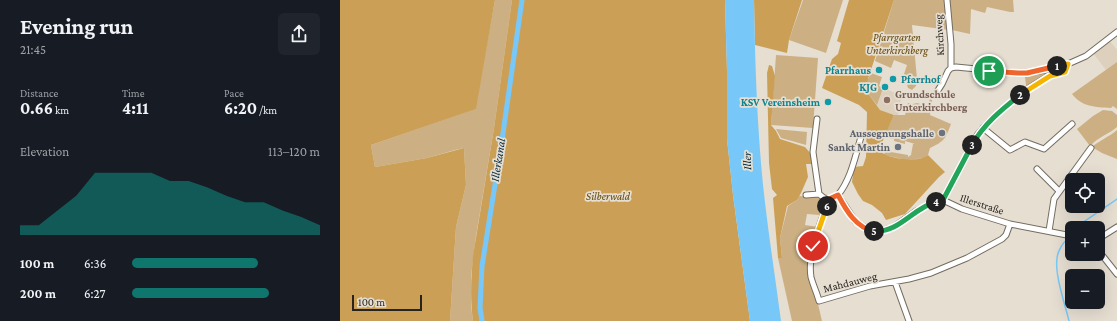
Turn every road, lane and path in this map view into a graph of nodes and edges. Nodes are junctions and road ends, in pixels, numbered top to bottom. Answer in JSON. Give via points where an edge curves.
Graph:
{"nodes":[{"id":1,"x":947,"y":0,"type":"edge"},
{"id":2,"x":1117,"y":32,"type":"edge"},
{"id":3,"x":1068,"y":64,"type":"junction"},
{"id":4,"x":951,"y":68,"type":"junction"},
{"id":5,"x":936,"y":95,"type":"dead end"},
{"id":6,"x":817,"y":119,"type":"dead end"},
{"id":7,"x":1072,"y":124,"type":"dead end"},
{"id":8,"x":984,"y":129,"type":"junction"},
{"id":9,"x":861,"y":137,"type":"dead end"},
{"id":10,"x":1090,"y":148,"type":"dead end"},
{"id":11,"x":1037,"y":168,"type":"dead end"},
{"id":12,"x":1059,"y":191,"type":"junction"},
{"id":13,"x":819,"y":194,"type":"junction"},
{"id":14,"x":806,"y":195,"type":"dead end"},
{"id":15,"x":838,"y":195,"type":"junction"},
{"id":16,"x":829,"y":199,"type":"junction"},
{"id":17,"x":943,"y":200,"type":"junction"},
{"id":18,"x":1010,"y":224,"type":"junction"},
{"id":19,"x":1117,"y":227,"type":"edge"},
{"id":20,"x":1049,"y":231,"type":"junction"},
{"id":21,"x":1105,"y":234,"type":"edge"},
{"id":22,"x":1065,"y":235,"type":"edge"},
{"id":23,"x":1105,"y":259,"type":"edge"},
{"id":24,"x":1117,"y":274,"type":"edge"},
{"id":25,"x":895,"y":282,"type":"junction"},
{"id":26,"x":909,"y":321,"type":"edge"}],
"edges":[{"from":1,"to":4,"type":"street","name":"Kirchweg"},
{"from":2,"to":3,"type":"street","via":[[1086,56]]},
{"from":3,"to":4,"type":"street","name":"Kirchweg","via":[[1027,73]]},
{"from":3,"to":8,"type":"street","via":[[1065,72],[1050,76],[1026,90],[1000,110]]},
{"from":4,"to":5,"type":"street","name":"Kirchweg"},
{"from":6,"to":13,"type":"street","via":[[813,152]]},
{"from":7,"to":8,"type":"street","via":[[1044,149],[1025,142],[1010,150]]},
{"from":8,"to":17,"type":"street","via":[[973,143]]},
{"from":9,"to":15,"type":"street","via":[[845,186]]},
{"from":10,"to":12,"type":"street"},
{"from":11,"to":12,"type":"street"},
{"from":12,"to":20,"type":"street","via":[[1054,199]]},
{"from":13,"to":14,"type":"street"},
{"from":13,"to":16,"type":"street"},
{"from":15,"to":16,"type":"street"},
{"from":15,"to":17,"type":"street","name":"Illerstraße","via":[[855,221],[871,230],[880,231],[892,228],[933,202]]},
{"from":16,"to":25,"type":"street","name":"Mahdauweg","via":[[813,246],[810,265],[811,277],[819,300]]},
{"from":17,"to":18,"type":"street","name":"Illerstraße","via":[[962,209]]},
{"from":18,"to":20,"type":"street","name":"Illerstraße"},
{"from":18,"to":25,"type":"street","name":"Mahdauweg","via":[[1002,239],[967,258],[931,273]]},
{"from":19,"to":21,"type":"street"},
{"from":20,"to":22,"type":"street","name":"Illerstraße"},
{"from":23,"to":24,"type":"street"},
{"from":25,"to":26,"type":"street"}]}
